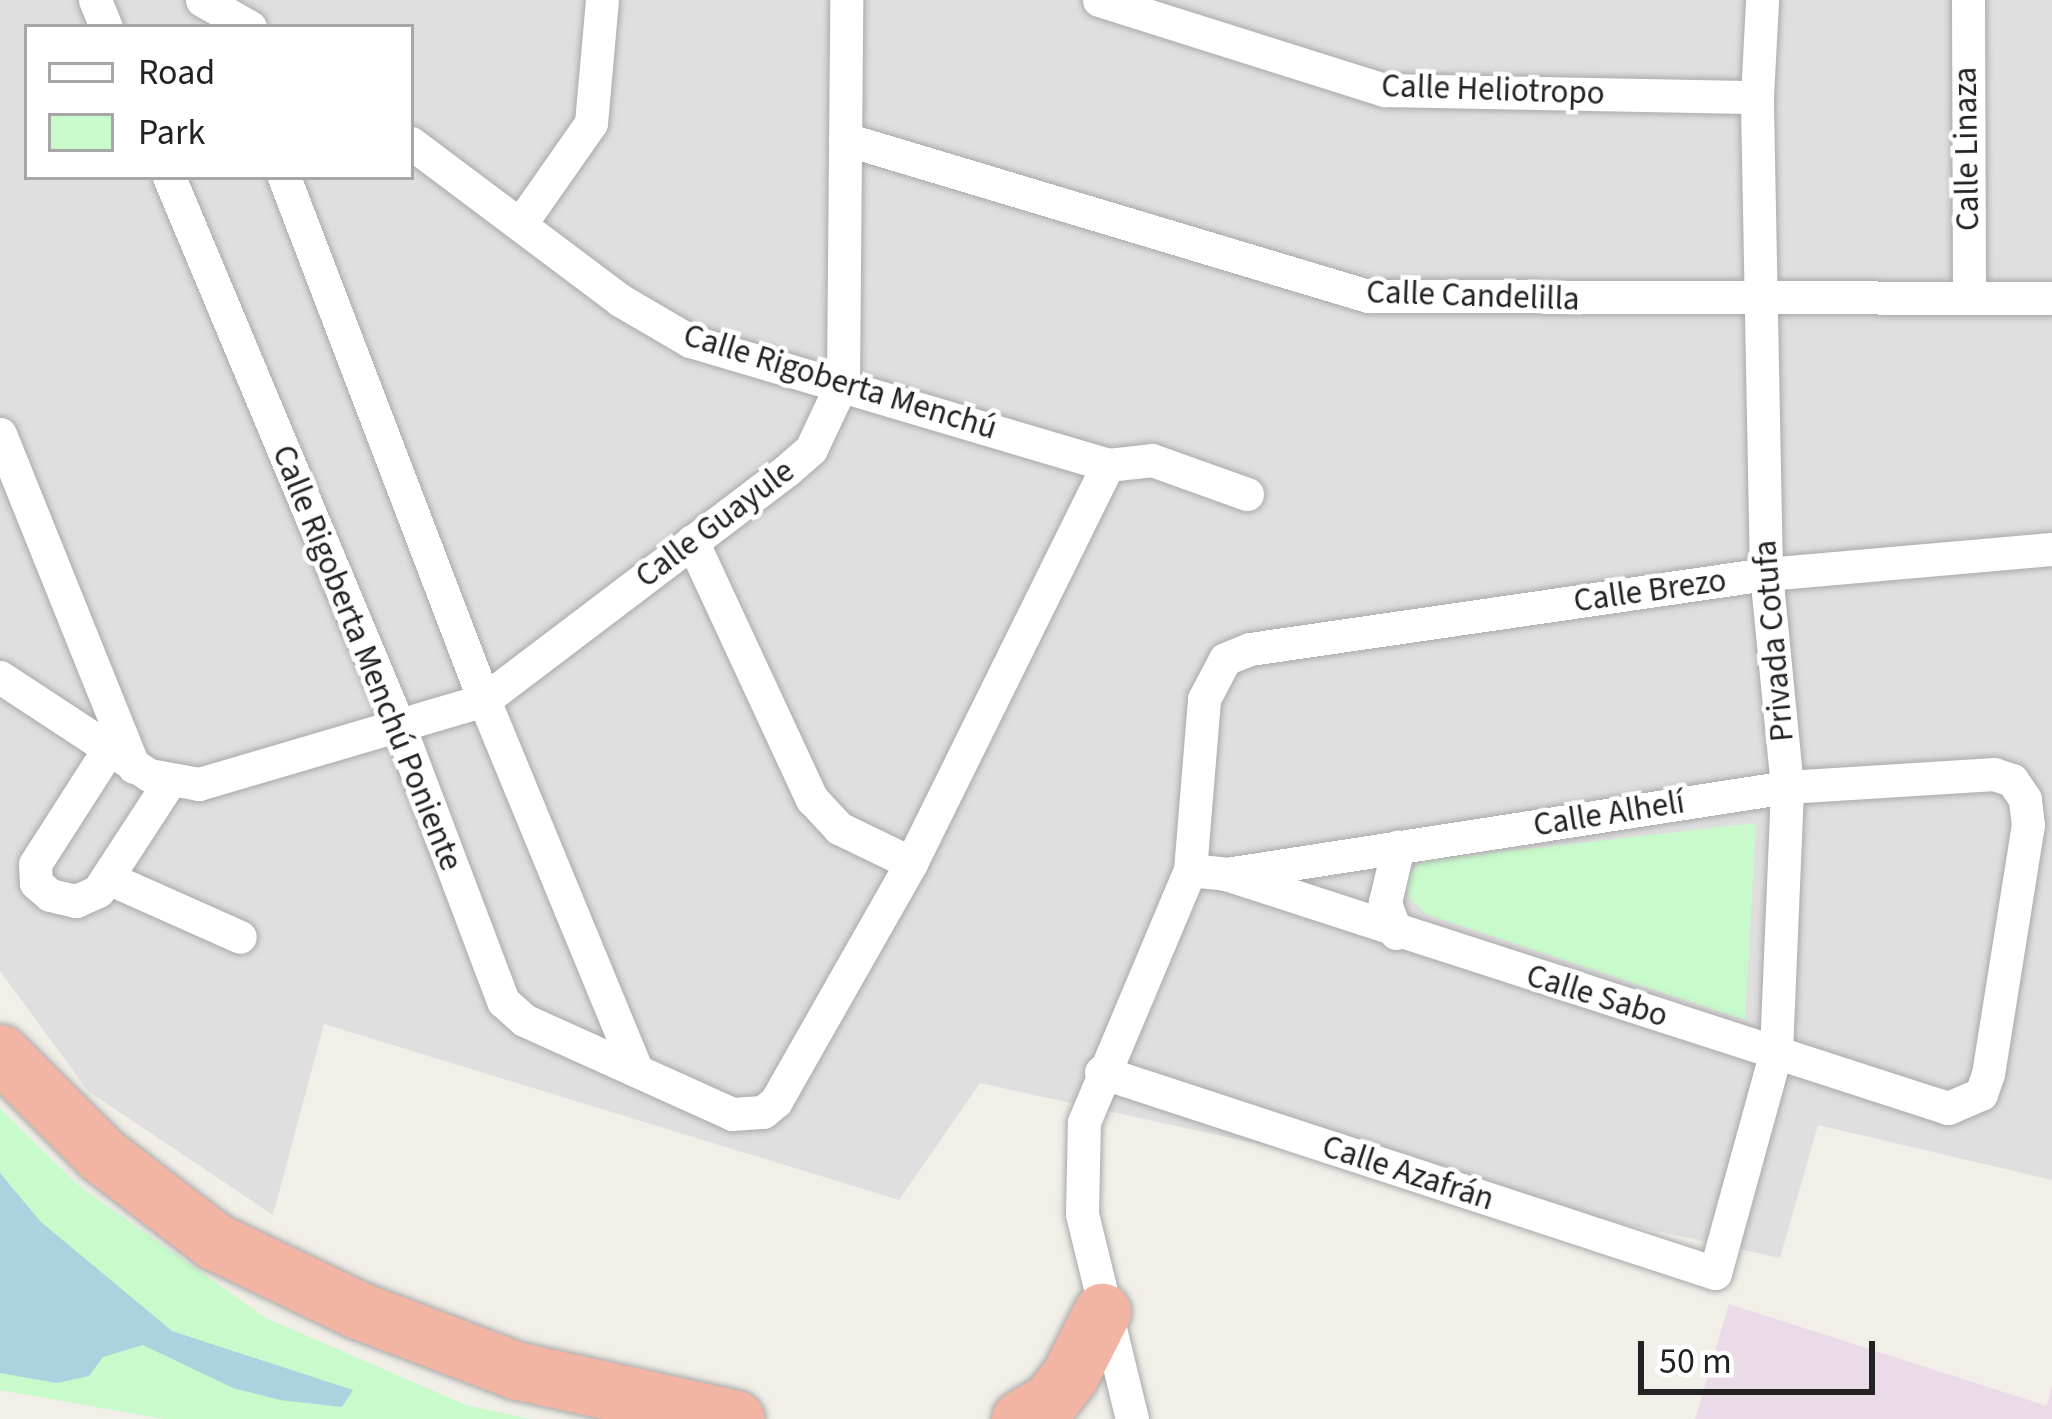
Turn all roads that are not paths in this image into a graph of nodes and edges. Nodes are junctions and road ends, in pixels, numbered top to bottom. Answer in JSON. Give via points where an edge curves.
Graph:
{"nodes":[{"id":1,"x":602,"y":0,"type":"edge"},
{"id":2,"x":846,"y":0,"type":"edge"},
{"id":3,"x":1099,"y":0,"type":"edge"},
{"id":4,"x":1762,"y":0,"type":"edge"},
{"id":5,"x":1968,"y":0,"type":"edge"},
{"id":6,"x":214,"y":7,"type":"edge"},
{"id":7,"x":245,"y":24,"type":"edge"},
{"id":8,"x":1756,"y":97,"type":"junction"},
{"id":9,"x":845,"y":139,"type":"junction"},
{"id":10,"x":414,"y":145,"type":"edge"},
{"id":11,"x":170,"y":180,"type":"edge"},
{"id":12,"x":285,"y":180,"type":"edge"},
{"id":13,"x":521,"y":223,"type":"junction"},
{"id":14,"x":1970,"y":298,"type":"junction"},
{"id":15,"x":2052,"y":298,"type":"edge"},
{"id":16,"x":1760,"y":301,"type":"junction"},
{"id":17,"x":843,"y":381,"type":"junction"},
{"id":18,"x":0,"y":434,"type":"edge"},
{"id":19,"x":1108,"y":465,"type":"junction"},
{"id":20,"x":1247,"y":494,"type":"dead end"},
{"id":21,"x":692,"y":541,"type":"junction"},
{"id":22,"x":2052,"y":549,"type":"edge"},
{"id":23,"x":1766,"y":574,"type":"junction"},
{"id":24,"x":0,"y":677,"type":"edge"},
{"id":25,"x":484,"y":700,"type":"junction"},
{"id":26,"x":401,"y":730,"type":"junction"},
{"id":27,"x":121,"y":758,"type":"junction"},
{"id":28,"x":167,"y":784,"type":"junction"},
{"id":29,"x":1787,"y":787,"type":"junction"},
{"id":30,"x":1398,"y":847,"type":"junction"},
{"id":31,"x":911,"y":863,"type":"junction"},
{"id":32,"x":1190,"y":870,"type":"junction"},
{"id":33,"x":1226,"y":874,"type":"junction"},
{"id":34,"x":110,"y":879,"type":"junction"},
{"id":35,"x":1396,"y":933,"type":"junction"},
{"id":36,"x":240,"y":937,"type":"dead end"},
{"id":37,"x":0,"y":1052,"type":"edge"},
{"id":38,"x":1776,"y":1052,"type":"junction"},
{"id":39,"x":636,"y":1070,"type":"junction"},
{"id":40,"x":1101,"y":1072,"type":"junction"},
{"id":41,"x":1988,"y":1074,"type":"joint"},
{"id":42,"x":1715,"y":1273,"type":"joint"},
{"id":43,"x":1102,"y":1312,"type":"junction"},
{"id":44,"x":736,"y":1419,"type":"edge"},
{"id":45,"x":1020,"y":1419,"type":"edge"},
{"id":46,"x":1132,"y":1419,"type":"edge"}],
"edges":[{"from":1,"to":13,"type":"street","via":[[591,123]]},
{"from":2,"to":9,"type":"street","name":"Calle Guayule"},
{"from":3,"to":8,"type":"street","name":"Calle Heliotropo","via":[[1385,90]]},
{"from":4,"to":8,"type":"street","name":"Privada Cotufa"},
{"from":5,"to":14,"type":"street","name":"Calle Linaza"},
{"from":6,"to":7,"type":"street"},
{"from":8,"to":16,"type":"street","name":"Privada Cotufa"},
{"from":9,"to":16,"type":"street","name":"Calle Candelilla","via":[[1368,296]]},
{"from":9,"to":17,"type":"street","name":"Calle Guayule"},
{"from":10,"to":13,"type":"street","name":"Calle Rigoberta Menchú"},
{"from":11,"to":26,"type":"street","name":"Calle Rigoberta Menchú Poniente"},
{"from":12,"to":25,"type":"street"},
{"from":13,"to":17,"type":"street","name":"Calle Rigoberta Menchú","via":[[635,310],[690,341]]},
{"from":14,"to":15,"type":"street","name":"Calle Candelilla"},
{"from":14,"to":16,"type":"street","name":"Calle Candelilla"},
{"from":16,"to":23,"type":"street","name":"Privada Cotufa"},
{"from":17,"to":19,"type":"street","name":"Calle Rigoberta Menchú"},
{"from":17,"to":21,"type":"street","name":"Calle Guayule","via":[[812,449]]},
{"from":18,"to":27,"type":"street"},
{"from":19,"to":20,"type":"street","name":"Calle Rigoberta Menchú","via":[[1152,460]]},
{"from":19,"to":31,"type":"street","name":"Calle Rigoberta Menchú Poniente"},
{"from":21,"to":25,"type":"street","name":"Calle Guayule"},
{"from":21,"to":31,"type":"street","via":[[812,799],[839,828]]},
{"from":22,"to":23,"type":"street","name":"Calle Brezo"},
{"from":23,"to":29,"type":"street","name":"Privada Cotufa"},
{"from":23,"to":32,"type":"street","name":"Calle Brezo","via":[[1225,659],[1204,699]]},
{"from":24,"to":27,"type":"street"},
{"from":25,"to":26,"type":"street","name":"Calle Guayule"},
{"from":25,"to":39,"type":"street"},
{"from":26,"to":28,"type":"street","name":"Calle Guayule","via":[[199,784]]},
{"from":26,"to":39,"type":"street","name":"Calle Rigoberta Menchú Poniente","via":[[503,1001],[524,1020]]},
{"from":27,"to":28,"type":"street"},
{"from":27,"to":34,"type":"street","via":[[33,874],[63,901],[88,897]]},
{"from":28,"to":34,"type":"street"},
{"from":29,"to":30,"type":"street","name":"Calle Alhelí"},
{"from":29,"to":38,"type":"street","name":"Privada Cotufa"},
{"from":29,"to":41,"type":"street","name":"Calle Alhelí","via":[[1994,774],[2012,780],[2026,800],[2028,825]]},
{"from":30,"to":33,"type":"street","name":"Calle Alhelí"},
{"from":30,"to":35,"type":"street","via":[[1385,902]]},
{"from":31,"to":39,"type":"street","name":"Calle Rigoberta Menchú Poniente","via":[[764,1112],[732,1114]]},
{"from":32,"to":33,"type":"street","name":"Calle Sabo"},
{"from":32,"to":40,"type":"street"},
{"from":33,"to":35,"type":"street","name":"Calle Sabo"},
{"from":34,"to":36,"type":"street"},
{"from":35,"to":38,"type":"street","name":"Calle Sabo"},
{"from":37,"to":44,"type":"highway","via":[[102,1156],[214,1241],[358,1310],[515,1370]]},
{"from":38,"to":41,"type":"street","name":"Calle Sabo","via":[[1948,1108],[1981,1094]]},
{"from":38,"to":42,"type":"street","name":"Privada Cotufa"},
{"from":40,"to":42,"type":"street","name":"Calle Azafrán"},
{"from":40,"to":43,"type":"street","via":[[1079,1169]]},
{"from":43,"to":45,"type":"highway","via":[[1070,1375],[1050,1401]]},
{"from":43,"to":46,"type":"street"}]}
